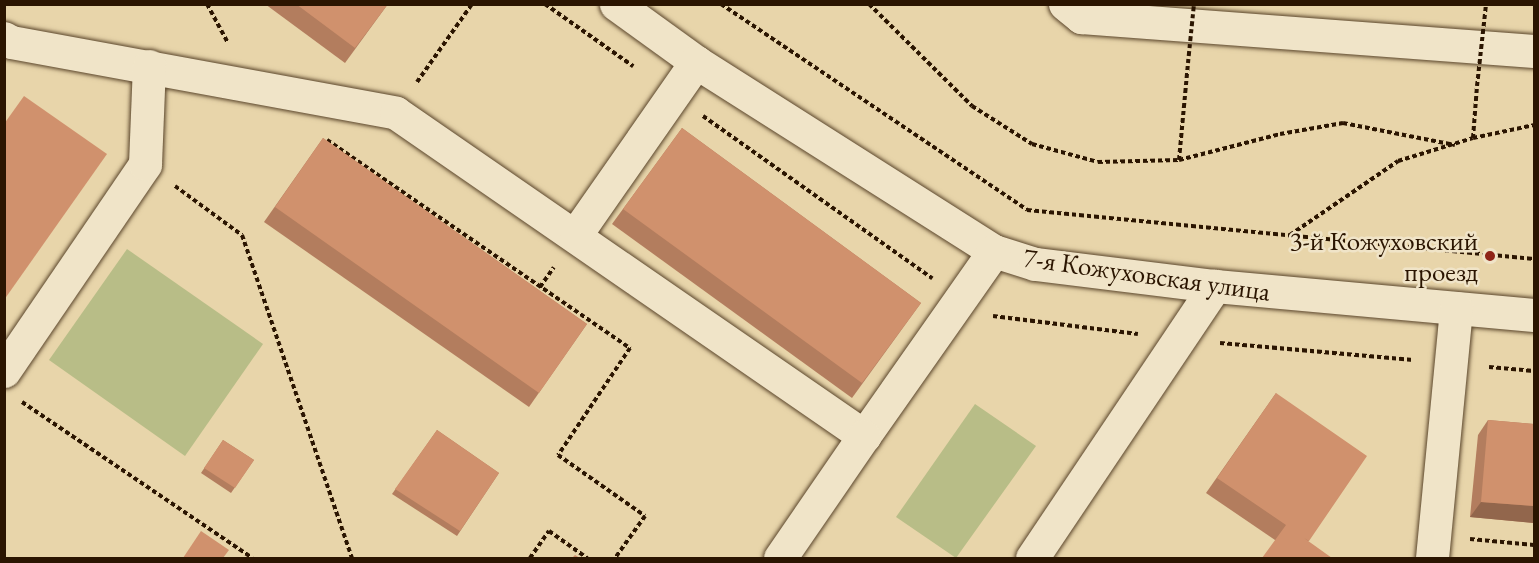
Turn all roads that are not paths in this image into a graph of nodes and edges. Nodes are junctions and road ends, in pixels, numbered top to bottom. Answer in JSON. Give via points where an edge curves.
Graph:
{"nodes":[{"id":1,"x":616,"y":4,"type":"edge"},
{"id":2,"x":1065,"y":4,"type":"edge"},
{"id":3,"x":7,"y":44,"type":"edge"},
{"id":4,"x":1534,"y":51,"type":"edge"},
{"id":5,"x":696,"y":62,"type":"junction"},
{"id":6,"x":149,"y":66,"type":"junction"},
{"id":7,"x":576,"y":234,"type":"junction"},
{"id":8,"x":994,"y":251,"type":"junction"},
{"id":9,"x":1215,"y":286,"type":"junction"},
{"id":10,"x":1456,"y":308,"type":"junction"},
{"id":11,"x":1534,"y":315,"type":"edge"},
{"id":12,"x":9,"y":384,"type":"edge"},
{"id":13,"x":864,"y":436,"type":"junction"},
{"id":14,"x":1434,"y":547,"type":"edge"},
{"id":15,"x":780,"y":558,"type":"edge"},
{"id":16,"x":1032,"y":558,"type":"edge"}],
"edges":[{"from":1,"to":5,"type":"street","name":"7-я Кожуховская улица"},
{"from":2,"to":4,"type":"street","via":[[1081,17]]},
{"from":3,"to":6,"type":"street"},
{"from":5,"to":7,"type":"street"},
{"from":5,"to":8,"type":"street","name":"7-я Кожуховская улица"},
{"from":6,"to":7,"type":"street","via":[[396,112]]},
{"from":6,"to":12,"type":"street","via":[[145,164]]},
{"from":7,"to":13,"type":"street"},
{"from":8,"to":9,"type":"street","name":"7-я Кожуховская улица","via":[[1035,264]]},
{"from":8,"to":13,"type":"street"},
{"from":9,"to":10,"type":"street","name":"7-я Кожуховская улица"},
{"from":9,"to":16,"type":"street"},
{"from":10,"to":11,"type":"street","name":"7-я Кожуховская улица"},
{"from":10,"to":14,"type":"street"},
{"from":13,"to":15,"type":"street"}]}
